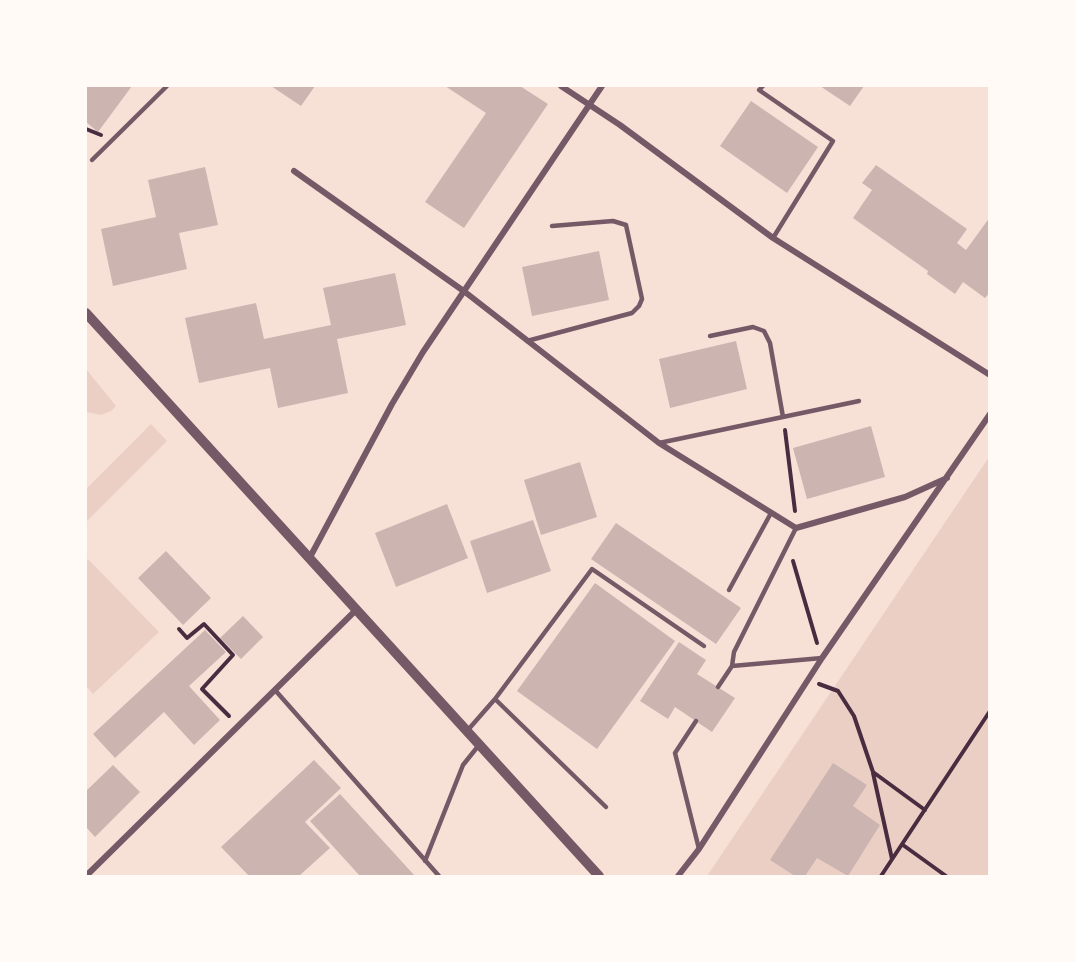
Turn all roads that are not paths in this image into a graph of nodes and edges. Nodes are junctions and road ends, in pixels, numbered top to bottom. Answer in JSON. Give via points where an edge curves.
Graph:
{"nodes":[{"id":1,"x":167,"y":86,"type":"edge"},
{"id":2,"x":561,"y":86,"type":"edge"},
{"id":3,"x":602,"y":86,"type":"edge"},
{"id":4,"x":763,"y":86,"type":"edge"},
{"id":5,"x":589,"y":104,"type":"junction"},
{"id":6,"x":92,"y":160,"type":"dead end"},
{"id":7,"x":294,"y":171,"type":"dead end"},
{"id":8,"x":552,"y":226,"type":"dead end"},
{"id":9,"x":773,"y":238,"type":"junction"},
{"id":10,"x":465,"y":292,"type":"junction"},
{"id":11,"x":86,"y":313,"type":"edge"},
{"id":12,"x":710,"y":336,"type":"dead end"},
{"id":13,"x":527,"y":341,"type":"junction"},
{"id":14,"x":990,"y":375,"type":"edge"},
{"id":15,"x":859,"y":401,"type":"dead end"},
{"id":16,"x":990,"y":414,"type":"edge"},
{"id":17,"x":783,"y":417,"type":"junction"},
{"id":18,"x":659,"y":443,"type":"junction"},
{"id":19,"x":947,"y":478,"type":"junction"},
{"id":20,"x":771,"y":513,"type":"junction"},
{"id":21,"x":796,"y":528,"type":"junction"},
{"id":22,"x":309,"y":560,"type":"junction"},
{"id":23,"x":729,"y":590,"type":"dead end"},
{"id":24,"x":356,"y":610,"type":"junction"},
{"id":25,"x":704,"y":646,"type":"dead end"},
{"id":26,"x":822,"y":658,"type":"junction"},
{"id":27,"x":732,"y":666,"type":"junction"},
{"id":28,"x":718,"y":687,"type":"dead end"},
{"id":29,"x":275,"y":690,"type":"junction"},
{"id":30,"x":495,"y":699,"type":"junction"},
{"id":31,"x":696,"y":721,"type":"dead end"},
{"id":32,"x":467,"y":732,"type":"junction"},
{"id":33,"x":479,"y":745,"type":"junction"},
{"id":34,"x":606,"y":807,"type":"dead end"},
{"id":35,"x":699,"y":849,"type":"junction"},
{"id":36,"x":425,"y":861,"type":"junction"},
{"id":37,"x":86,"y":876,"type":"edge"},
{"id":38,"x":439,"y":876,"type":"edge"},
{"id":39,"x":599,"y":876,"type":"edge"},
{"id":40,"x":678,"y":876,"type":"edge"}],
"edges":[{"from":1,"to":6,"type":"lane"},
{"from":2,"to":5,"type":"street"},
{"from":3,"to":5,"type":"street"},
{"from":4,"to":9,"type":"lane","via":[[759,90],[833,141]]},
{"from":5,"to":9,"type":"street"},
{"from":5,"to":10,"type":"street"},
{"from":7,"to":10,"type":"street"},
{"from":8,"to":13,"type":"lane","via":[[613,221],[626,225],[642,299],[632,313]]},
{"from":9,"to":14,"type":"street"},
{"from":10,"to":13,"type":"street"},
{"from":10,"to":22,"type":"street","via":[[392,404]]},
{"from":11,"to":22,"type":"street"},
{"from":12,"to":17,"type":"lane","via":[[753,327],[764,331],[770,343]]},
{"from":13,"to":18,"type":"street"},
{"from":15,"to":17,"type":"lane"},
{"from":16,"to":19,"type":"street"},
{"from":17,"to":18,"type":"lane"},
{"from":18,"to":20,"type":"street"},
{"from":19,"to":21,"type":"street","via":[[905,497]]},
{"from":19,"to":26,"type":"street"},
{"from":20,"to":21,"type":"street"},
{"from":20,"to":23,"type":"lane"},
{"from":21,"to":27,"type":"lane","via":[[734,652]]},
{"from":22,"to":24,"type":"street"},
{"from":24,"to":29,"type":"street"},
{"from":24,"to":32,"type":"street"},
{"from":25,"to":30,"type":"lane","via":[[592,569]]},
{"from":26,"to":27,"type":"lane"},
{"from":26,"to":35,"type":"street"},
{"from":27,"to":28,"type":"lane"},
{"from":29,"to":36,"type":"lane"},
{"from":29,"to":37,"type":"street"},
{"from":30,"to":32,"type":"lane"},
{"from":30,"to":34,"type":"lane"},
{"from":31,"to":35,"type":"lane","via":[[675,753]]},
{"from":32,"to":33,"type":"street"},
{"from":33,"to":36,"type":"lane","via":[[463,765]]},
{"from":33,"to":39,"type":"street"},
{"from":35,"to":40,"type":"street"},
{"from":36,"to":38,"type":"lane"}]}
